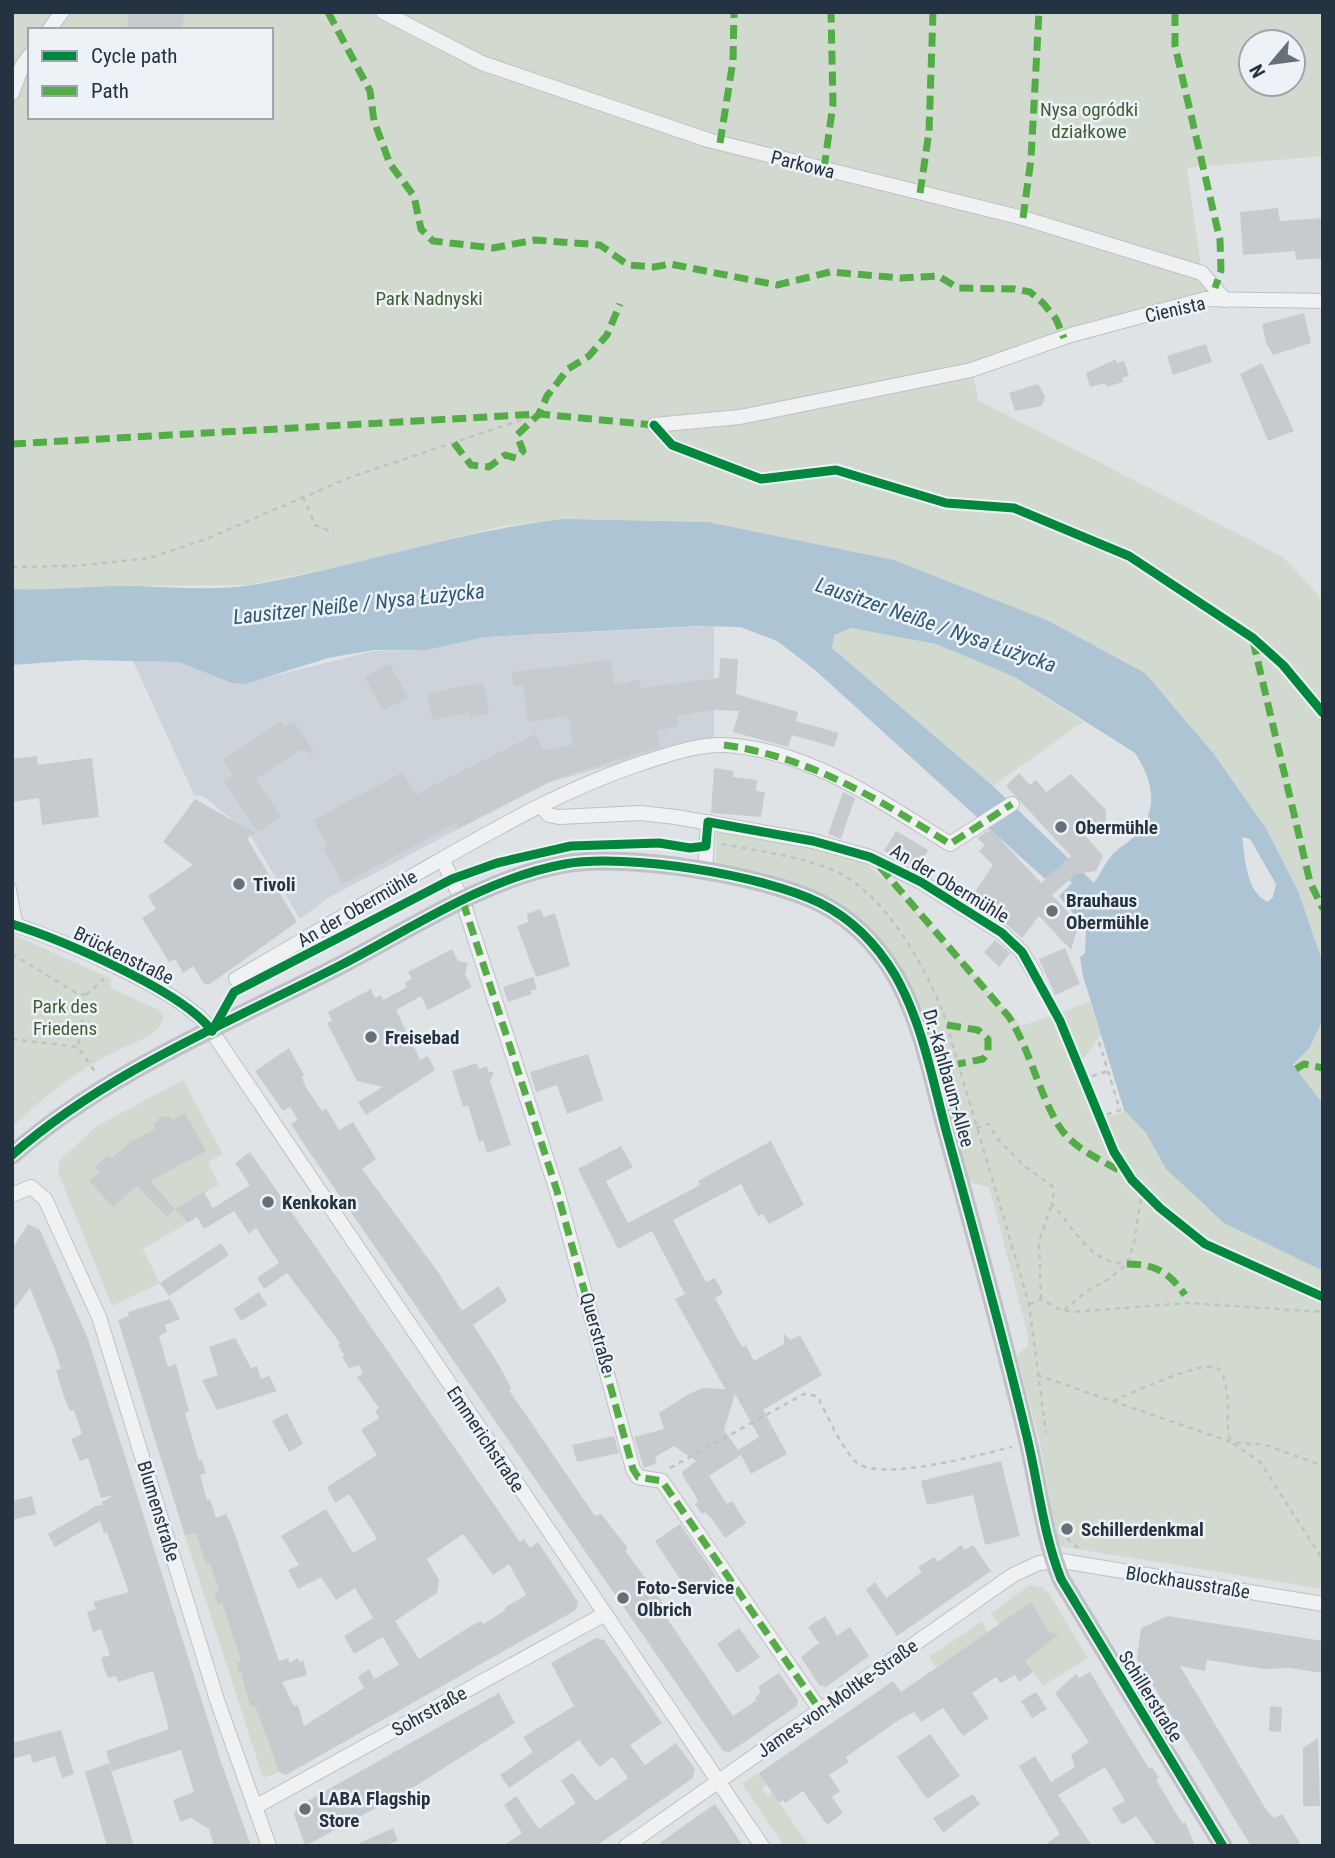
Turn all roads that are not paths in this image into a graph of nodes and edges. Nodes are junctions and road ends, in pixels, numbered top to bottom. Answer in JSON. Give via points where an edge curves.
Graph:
{"nodes":[{"id":1,"x":62,"y":12,"type":"edge"},
{"id":2,"x":383,"y":12,"type":"edge"},
{"id":3,"x":50,"y":28,"type":"edge"},
{"id":4,"x":28,"y":58,"type":"edge"},
{"id":5,"x":12,"y":93,"type":"edge"},
{"id":6,"x":1225,"y":300,"type":"junction"},
{"id":7,"x":1323,"y":301,"type":"edge"},
{"id":8,"x":654,"y":425,"type":"dead end"},
{"id":9,"x":1013,"y":804,"type":"dead end"},
{"id":10,"x":541,"y":806,"type":"junction"},
{"id":11,"x":708,"y":822,"type":"junction"},
{"id":12,"x":442,"y":859,"type":"junction"},
{"id":13,"x":705,"y":872,"type":"junction"},
{"id":14,"x":12,"y":887,"type":"edge"},
{"id":15,"x":463,"y":902,"type":"junction"},
{"id":16,"x":15,"y":925,"type":"edge"},
{"id":17,"x":1035,"y":974,"type":"dead end"},
{"id":18,"x":236,"y":979,"type":"dead end"},
{"id":19,"x":212,"y":1031,"type":"junction"},
{"id":20,"x":12,"y":1155,"type":"edge"},
{"id":21,"x":12,"y":1195,"type":"edge"},
{"id":22,"x":1054,"y":1561,"type":"junction"},
{"id":23,"x":1323,"y":1604,"type":"edge"},
{"id":24,"x":603,"y":1615,"type":"junction"},
{"id":25,"x":820,"y":1710,"type":"junction"},
{"id":26,"x":718,"y":1781,"type":"junction"},
{"id":27,"x":255,"y":1807,"type":"junction"},
{"id":28,"x":269,"y":1846,"type":"edge"},
{"id":29,"x":626,"y":1846,"type":"edge"},
{"id":30,"x":762,"y":1846,"type":"edge"},
{"id":31,"x":1223,"y":1846,"type":"edge"}],
"edges":[{"from":1,"to":3,"type":"street"},
{"from":2,"to":6,"type":"street","name":"Parkowa","via":[[482,63],[701,138],[1023,218],[1202,273]]},
{"from":4,"to":5,"type":"street"},
{"from":6,"to":7,"type":"street","name":"Cienista"},
{"from":6,"to":8,"type":"street","name":"Cienista","via":[[1205,299],[1071,335],[971,370],[740,417]]},
{"from":9,"to":10,"type":"street","name":"An der Obermühle","via":[[950,844],[827,772],[779,755],[724,745],[692,749],[624,769],[566,791]]},
{"from":10,"to":11,"type":"street","name":"An der Obermühle","via":[[549,815],[559,817],[640,813]]},
{"from":10,"to":12,"type":"street","name":"An der Obermühle"},
{"from":11,"to":13,"type":"street"},
{"from":11,"to":17,"type":"street","name":"An der Obermühle","via":[[813,841],[870,857],[921,881],[1002,933],[1022,952]]},
{"from":12,"to":15,"type":"street"},
{"from":12,"to":18,"type":"street","name":"An der Obermühle"},
{"from":13,"to":15,"type":"main road","name":"Dr.-Kahlbaum-Allee","via":[[622,861],[579,862],[534,872]]},
{"from":13,"to":22,"type":"main road","name":"Dr.-Kahlbaum-Allee","via":[[779,888],[820,903],[863,933],[894,974],[927,1059],[1038,1443]]},
{"from":14,"to":16,"type":"lane"},
{"from":15,"to":19,"type":"main road","name":"Dr.-Kahlbaum-Allee"},
{"from":15,"to":25,"type":"street","name":"Querstraße","via":[[557,1191],[633,1469],[638,1477],[662,1480]]},
{"from":16,"to":19,"type":"street","name":"Brückenstraße","via":[[112,966],[184,1004]]},
{"from":19,"to":20,"type":"main road","name":"Dr.-Kahlbaum-Allee","via":[[106,1087]]},
{"from":19,"to":24,"type":"street","name":"Emmerichstraße"},
{"from":21,"to":27,"type":"street","name":"Blumenstraße","via":[[31,1187],[45,1199],[99,1317],[217,1700]]},
{"from":22,"to":23,"type":"street","name":"Blockhausstraße"},
{"from":22,"to":25,"type":"street","name":"James-von-Moltke-Straße","via":[[1013,1575]]},
{"from":22,"to":31,"type":"main road","name":"Schillerstraße","via":[[1076,1608]]},
{"from":24,"to":26,"type":"street","name":"Emmerichstraße"},
{"from":24,"to":27,"type":"street","name":"Sohrstraße"},
{"from":25,"to":26,"type":"street","name":"James-von-Moltke-Straße"},
{"from":26,"to":29,"type":"street","name":"James-von-Moltke-Straße"},
{"from":26,"to":30,"type":"street","name":"Emmerichstraße"},
{"from":27,"to":28,"type":"street","name":"Blumenstraße"}]}
